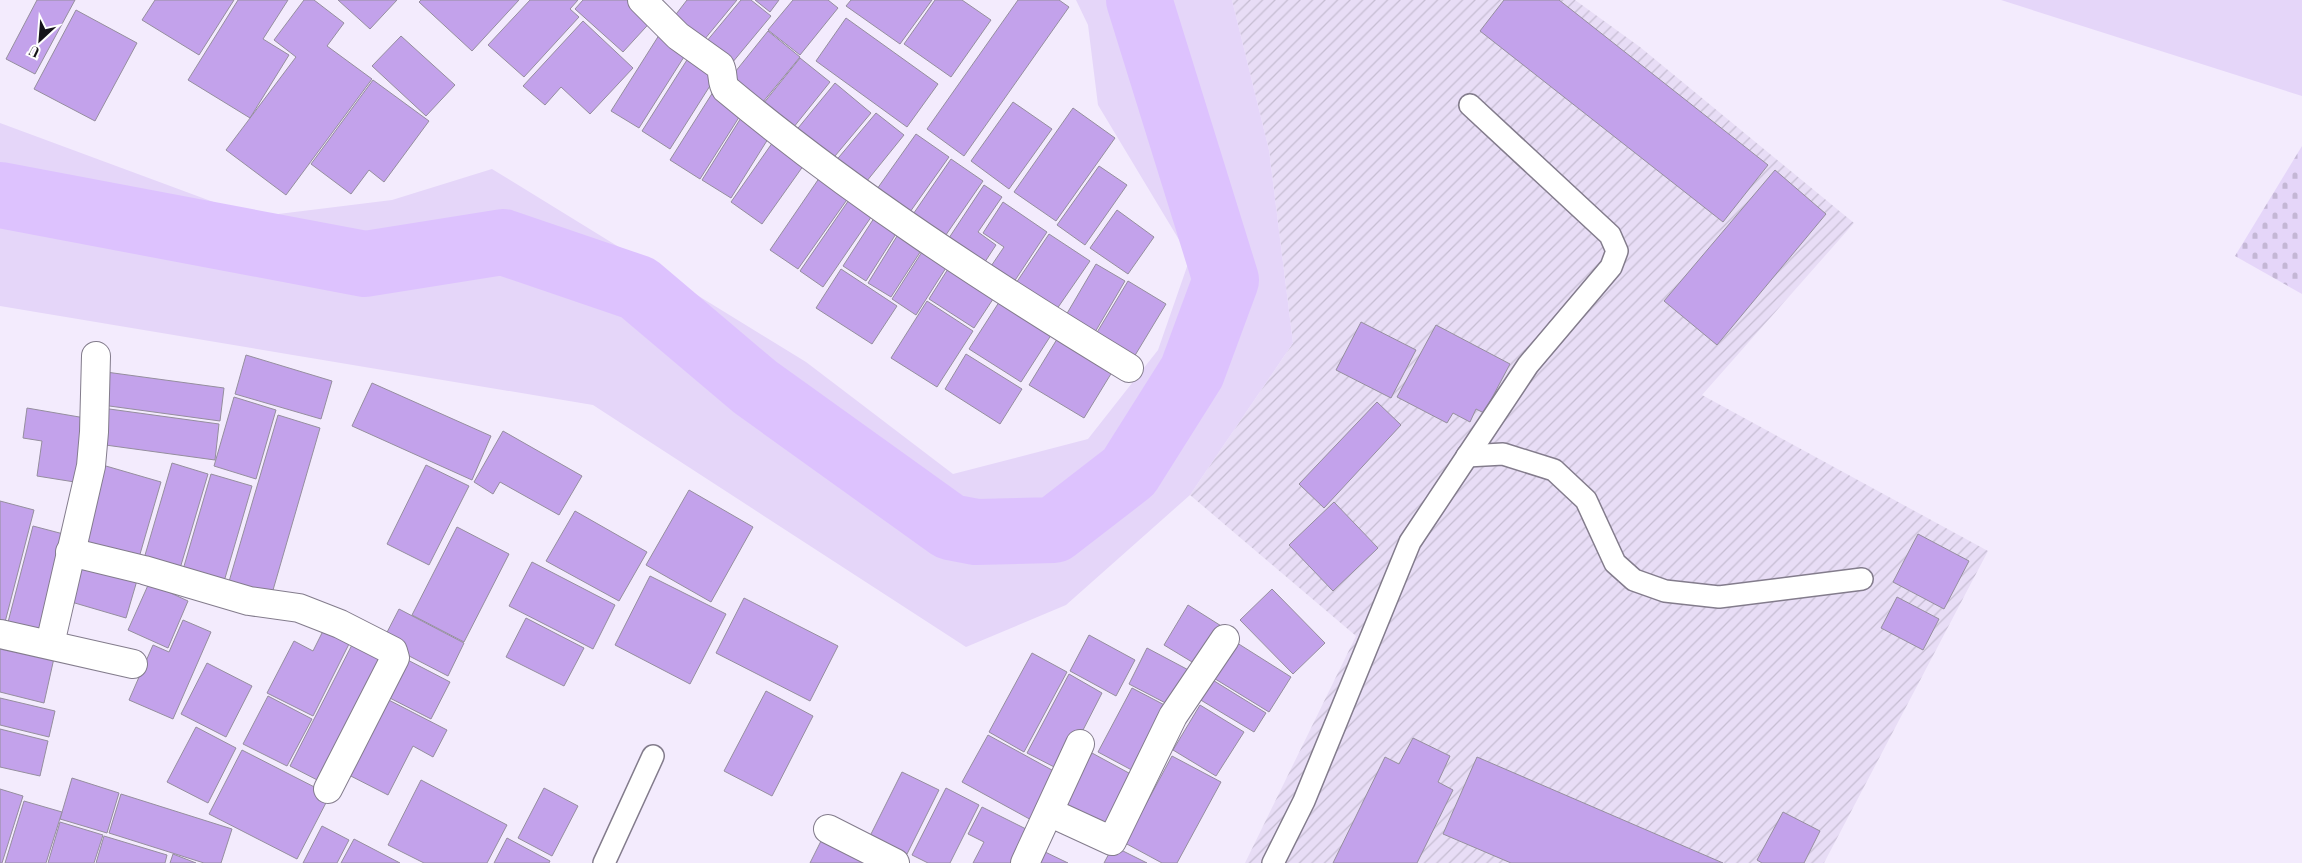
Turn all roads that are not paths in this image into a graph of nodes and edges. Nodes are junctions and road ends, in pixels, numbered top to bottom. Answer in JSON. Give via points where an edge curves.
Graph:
{"nodes":[{"id":1,"x":642,"y":0,"type":"edge"},
{"id":2,"x":1470,"y":105,"type":"dead end"},
{"id":3,"x":96,"y":356,"type":"dead end"},
{"id":4,"x":1129,"y":368,"type":"dead end"},
{"id":5,"x":1467,"y":456,"type":"junction"},
{"id":6,"x":70,"y":552,"type":"junction"},
{"id":7,"x":1862,"y":579,"type":"dead end"},
{"id":8,"x":0,"y":634,"type":"edge"},
{"id":9,"x":1225,"y":639,"type":"dead end"},
{"id":10,"x":50,"y":644,"type":"junction"},
{"id":11,"x":133,"y":664,"type":"dead end"},
{"id":12,"x":1080,"y":744,"type":"dead end"},
{"id":13,"x":653,"y":756,"type":"dead end"},
{"id":14,"x":328,"y":789,"type":"dead end"},
{"id":15,"x":1049,"y":812,"type":"junction"},
{"id":16,"x":828,"y":829,"type":"dead end"},
{"id":17,"x":604,"y":863,"type":"edge"},
{"id":18,"x":895,"y":863,"type":"edge"},
{"id":19,"x":1025,"y":863,"type":"edge"},
{"id":20,"x":1273,"y":863,"type":"edge"}],
"edges":[{"from":1,"to":4,"type":"street","via":[[678,36],[720,66],[726,89],[831,171],[950,256]]},
{"from":2,"to":5,"type":"lane","via":[[1610,235],[1616,251],[1611,268],[1528,365]]},
{"from":3,"to":6,"type":"street","via":[[91,466]]},
{"from":5,"to":7,"type":"lane","via":[[1503,454],[1554,470],[1586,500],[1615,563],[1634,580],[1665,591],[1719,597]]},
{"from":5,"to":20,"type":"lane","via":[[1410,542],[1304,802]]},
{"from":6,"to":10,"type":"street"},
{"from":6,"to":14,"type":"street","via":[[249,601],[299,608],[340,624],[393,651],[395,658]]},
{"from":8,"to":10,"type":"street"},
{"from":9,"to":15,"type":"street","via":[[1173,716],[1112,841]]},
{"from":10,"to":11,"type":"street"},
{"from":12,"to":15,"type":"street"},
{"from":13,"to":17,"type":"lane"},
{"from":15,"to":19,"type":"street"},
{"from":16,"to":18,"type":"street"}]}
